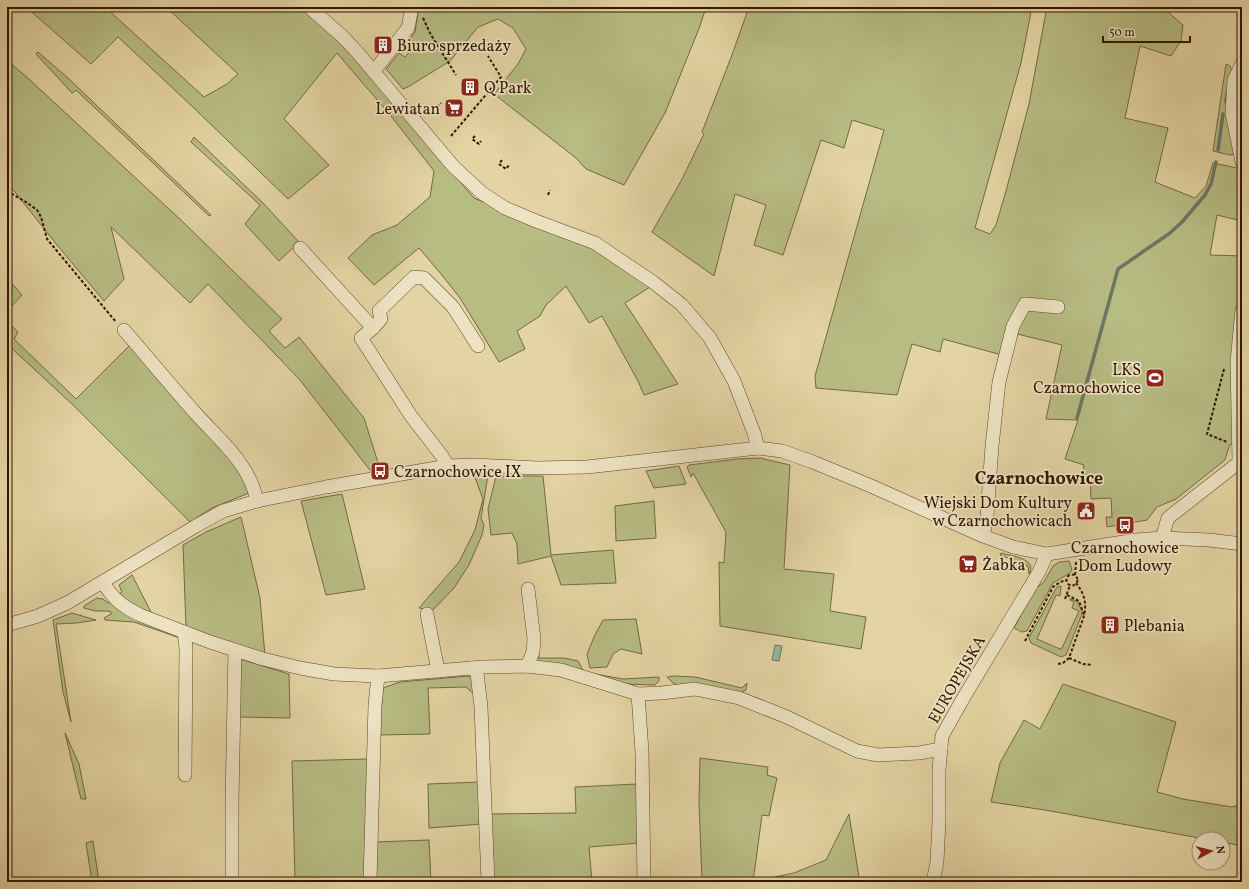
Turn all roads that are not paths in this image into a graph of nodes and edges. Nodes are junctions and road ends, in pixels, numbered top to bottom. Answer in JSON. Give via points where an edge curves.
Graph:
{"nodes":[{"id":1,"x":309,"y":7,"type":"edge"},
{"id":2,"x":412,"y":7,"type":"edge"},
{"id":3,"x":1242,"y":64,"type":"edge"},
{"id":4,"x":374,"y":71,"type":"junction"},
{"id":5,"x":1242,"y":162,"type":"edge"},
{"id":6,"x":300,"y":248,"type":"dead end"},
{"id":7,"x":1058,"y":307,"type":"dead end"},
{"id":8,"x":1242,"y":310,"type":"edge"},
{"id":9,"x":373,"y":328,"type":"junction"},
{"id":10,"x":124,"y":330,"type":"road end"},
{"id":11,"x":478,"y":346,"type":"dead end"},
{"id":12,"x":758,"y":448,"type":"junction"},
{"id":13,"x":1240,"y":461,"type":"edge"},
{"id":14,"x":448,"y":466,"type":"junction"},
{"id":15,"x":257,"y":501,"type":"junction"},
{"id":16,"x":983,"y":536,"type":"junction"},
{"id":17,"x":1162,"y":538,"type":"junction"},
{"id":18,"x":1242,"y":544,"type":"edge"},
{"id":19,"x":1047,"y":554,"type":"junction"},
{"id":20,"x":102,"y":582,"type":"junction"},
{"id":21,"x":528,"y":589,"type":"dead end"},
{"id":22,"x":427,"y":614,"type":"dead end"},
{"id":23,"x":7,"y":625,"type":"edge"},
{"id":24,"x":184,"y":632,"type":"junction"},
{"id":25,"x":235,"y":650,"type":"junction"},
{"id":26,"x":527,"y":666,"type":"junction"},
{"id":27,"x":472,"y":668,"type":"junction"},
{"id":28,"x":438,"y":671,"type":"junction"},
{"id":29,"x":378,"y":676,"type":"junction"},
{"id":30,"x":638,"y":694,"type":"junction"},
{"id":31,"x":941,"y":749,"type":"junction"},
{"id":32,"x":185,"y":775,"type":"dead end"},
{"id":33,"x":232,"y":882,"type":"edge"},
{"id":34,"x":370,"y":882,"type":"edge"},
{"id":35,"x":488,"y":882,"type":"edge"},
{"id":36,"x":644,"y":882,"type":"edge"},
{"id":37,"x":934,"y":882,"type":"edge"}],
"edges":[{"from":1,"to":4,"type":"street","via":[[342,36]]},
{"from":2,"to":4,"type":"street","via":[[408,28]]},
{"from":3,"to":5,"type":"street","via":[[1234,80],[1232,113]]},
{"from":4,"to":12,"type":"street","via":[[453,166],[482,193],[512,210],[595,243],[682,305],[710,338],[734,381]]},
{"from":6,"to":9,"type":"street"},
{"from":7,"to":16,"type":"street","via":[[1025,304],[1013,326],[999,382]]},
{"from":8,"to":13,"type":"street","via":[[1237,362]]},
{"from":9,"to":11,"type":"street","via":[[381,320],[379,311],[414,277],[424,278],[453,307]]},
{"from":9,"to":14,"type":"street","via":[[361,338],[411,416]]},
{"from":10,"to":15,"type":"street","via":[[246,470],[255,487]]},
{"from":12,"to":14,"type":"street","via":[[587,468]]},
{"from":12,"to":16,"type":"street","via":[[782,452],[813,462]]},
{"from":13,"to":17,"type":"street","via":[[1168,518]]},
{"from":14,"to":15,"type":"street","via":[[326,486]]},
{"from":15,"to":20,"type":"street","via":[[223,511]]},
{"from":16,"to":19,"type":"street","via":[[1013,547]]},
{"from":17,"to":18,"type":"street"},
{"from":17,"to":19,"type":"street"},
{"from":19,"to":31,"type":"street","name":"EUROPEJSKA","via":[[1040,572],[950,720],[942,736]]},
{"from":20,"to":23,"type":"street","via":[[68,603],[38,616]]},
{"from":20,"to":24,"type":"street","via":[[126,609]]},
{"from":21,"to":26,"type":"street","via":[[534,639],[533,652]]},
{"from":22,"to":28,"type":"street"},
{"from":24,"to":25,"type":"street"},
{"from":24,"to":32,"type":"street"},
{"from":25,"to":29,"type":"street","via":[[300,668],[334,674]]},
{"from":25,"to":33,"type":"street"},
{"from":26,"to":27,"type":"street"},
{"from":26,"to":30,"type":"street","via":[[561,670]]},
{"from":27,"to":28,"type":"street"},
{"from":27,"to":35,"type":"street","via":[[477,674],[481,706]]},
{"from":28,"to":29,"type":"street"},
{"from":29,"to":34,"type":"street"},
{"from":30,"to":31,"type":"street","via":[[695,689],[739,698],[787,717],[857,751],[878,755]]},
{"from":30,"to":36,"type":"street","via":[[642,752]]},
{"from":31,"to":37,"type":"street","name":"EUROPEJSKA"}]}
